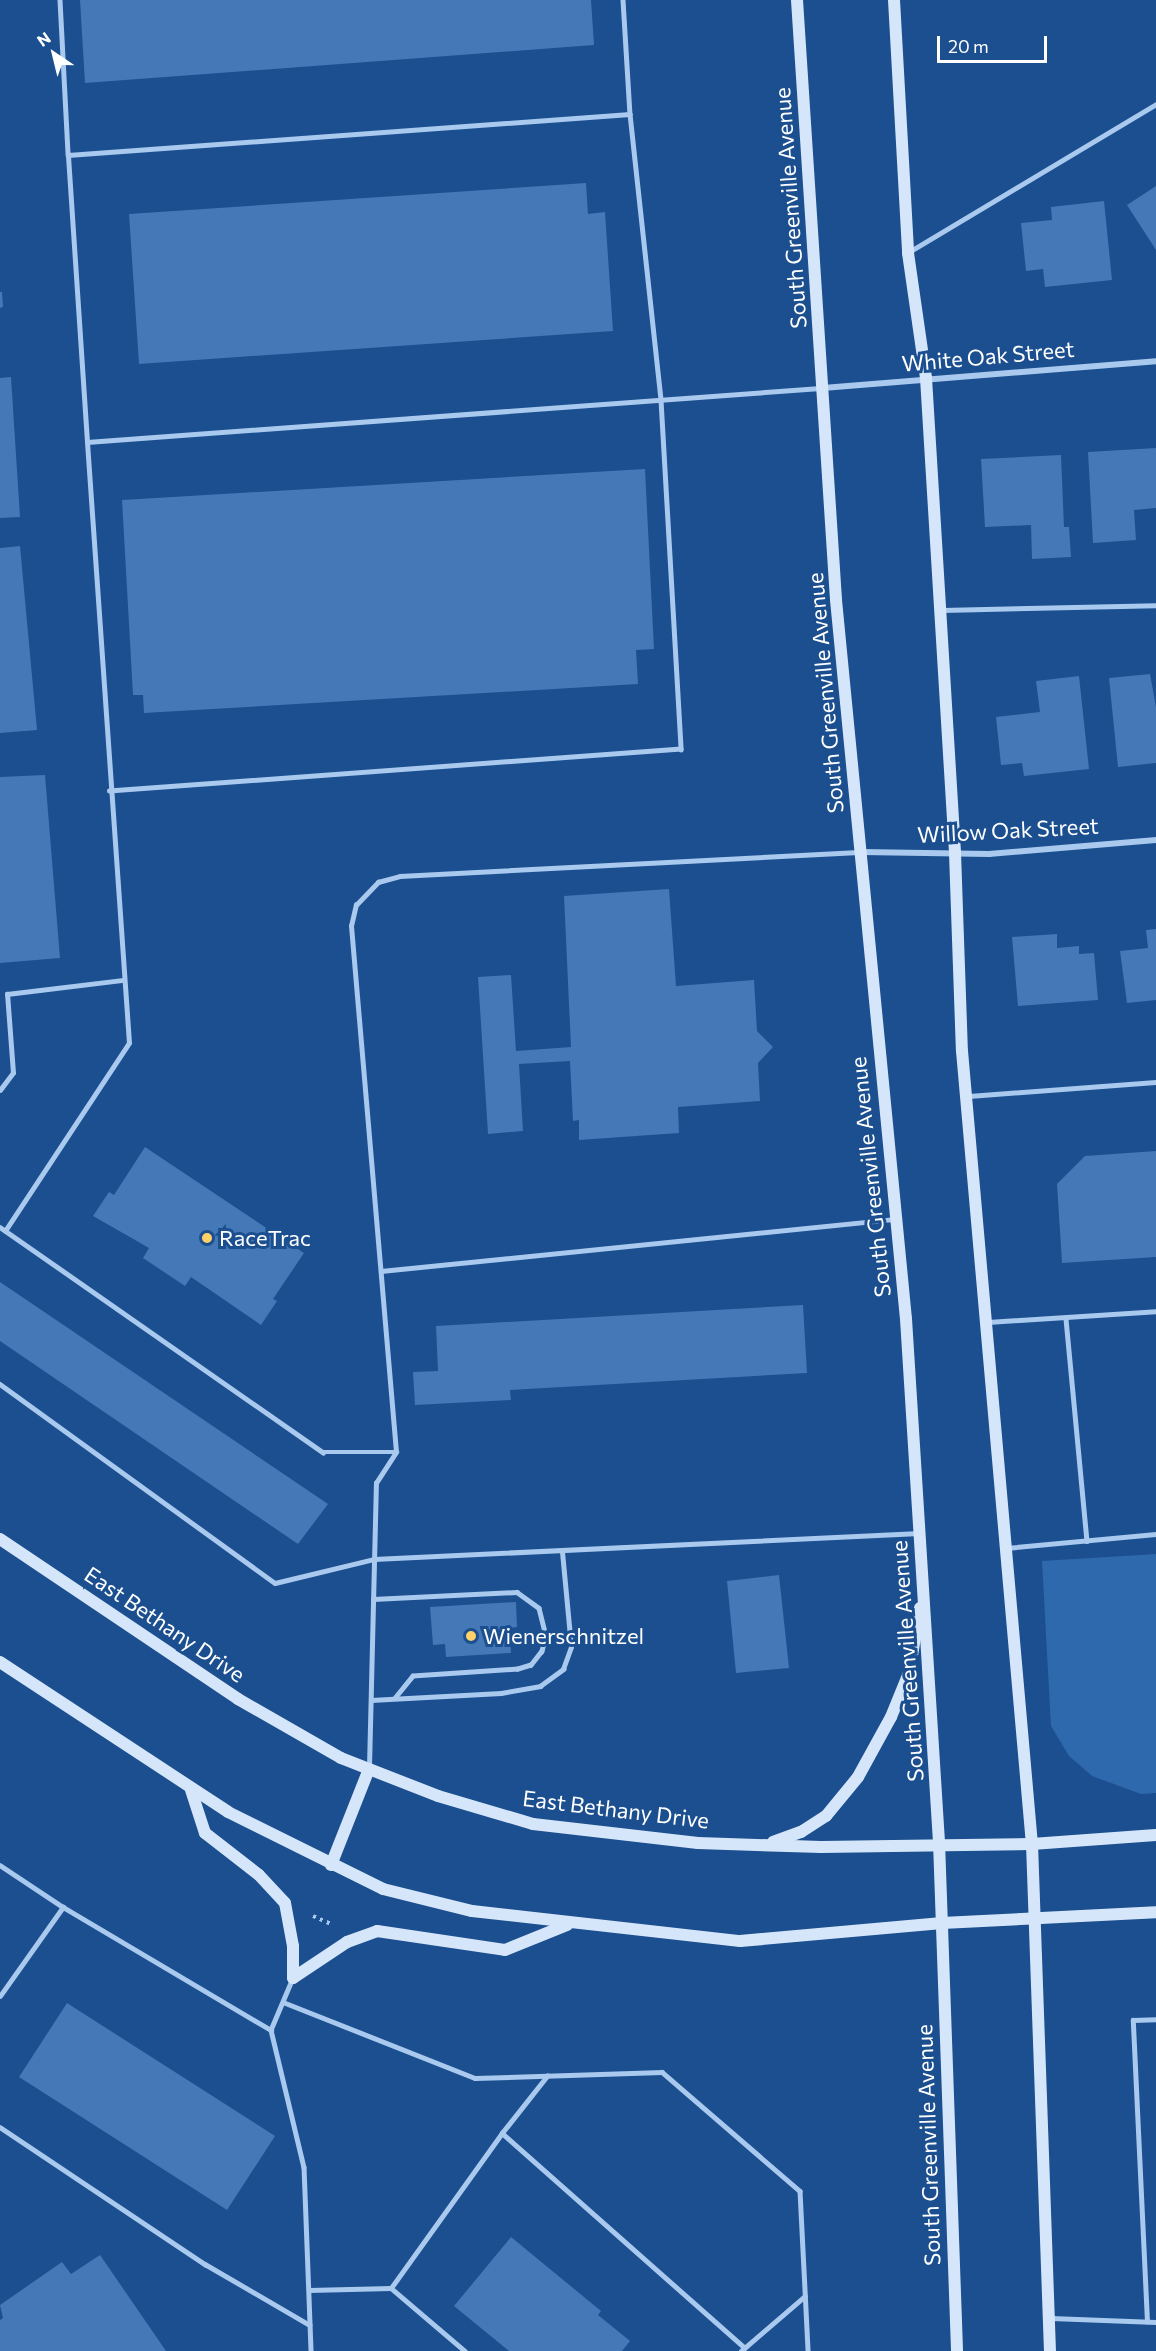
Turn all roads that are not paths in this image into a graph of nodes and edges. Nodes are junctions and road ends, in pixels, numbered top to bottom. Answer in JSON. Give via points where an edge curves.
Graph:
{"nodes":[{"id":1,"x":60,"y":0,"type":"edge"},
{"id":2,"x":623,"y":0,"type":"edge"},
{"id":3,"x":797,"y":0,"type":"edge"},
{"id":4,"x":894,"y":0,"type":"edge"},
{"id":5,"x":1156,"y":104,"type":"edge"},
{"id":6,"x":630,"y":114,"type":"junction"},
{"id":7,"x":68,"y":154,"type":"junction"},
{"id":8,"x":908,"y":253,"type":"junction"},
{"id":9,"x":1156,"y":361,"type":"edge"},
{"id":10,"x":926,"y":378,"type":"junction"},
{"id":11,"x":823,"y":388,"type":"junction"},
{"id":12,"x":661,"y":400,"type":"junction"},
{"id":13,"x":87,"y":442,"type":"junction"},
{"id":14,"x":1156,"y":605,"type":"edge"},
{"id":15,"x":939,"y":610,"type":"junction"},
{"id":16,"x":110,"y":791,"type":"junction"},
{"id":17,"x":1156,"y":840,"type":"edge"},
{"id":18,"x":861,"y":852,"type":"junction"},
{"id":19,"x":956,"y":853,"type":"junction"},
{"id":20,"x":123,"y":980,"type":"junction"},
{"id":21,"x":1156,"y":1082,"type":"edge"},
{"id":22,"x":0,"y":1090,"type":"edge"},
{"id":23,"x":966,"y":1096,"type":"junction"},
{"id":24,"x":895,"y":1219,"type":"junction"},
{"id":25,"x":0,"y":1227,"type":"edge"},
{"id":26,"x":5,"y":1231,"type":"junction"},
{"id":27,"x":381,"y":1271,"type":"junction"},
{"id":28,"x":1156,"y":1311,"type":"edge"},
{"id":29,"x":1066,"y":1319,"type":"junction"},
{"id":30,"x":984,"y":1322,"type":"junction"},
{"id":31,"x":0,"y":1384,"type":"edge"},
{"id":32,"x":396,"y":1452,"type":"junction"},
{"id":33,"x":919,"y":1533,"type":"junction"},
{"id":34,"x":1156,"y":1534,"type":"edge"},
{"id":35,"x":0,"y":1539,"type":"edge"},
{"id":36,"x":1087,"y":1541,"type":"junction"},
{"id":37,"x":1006,"y":1548,"type":"junction"},
{"id":38,"x":562,"y":1551,"type":"junction"},
{"id":39,"x":374,"y":1559,"type":"junction"},
{"id":40,"x":924,"y":1586,"type":"junction"},
{"id":41,"x":373,"y":1599,"type":"junction"},
{"id":42,"x":0,"y":1662,"type":"edge"},
{"id":43,"x":395,"y":1698,"type":"junction"},
{"id":44,"x":371,"y":1700,"type":"junction"},
{"id":45,"x":369,"y":1769,"type":"junction"},
{"id":46,"x":191,"y":1790,"type":"junction"},
{"id":47,"x":1156,"y":1835,"type":"edge"},
{"id":48,"x":939,"y":1842,"type":"junction"},
{"id":49,"x":1032,"y":1844,"type":"junction"},
{"id":50,"x":766,"y":1845,"type":"junction"},
{"id":51,"x":0,"y":1865,"type":"edge"},
{"id":52,"x":331,"y":1865,"type":"junction"},
{"id":53,"x":63,"y":1907,"type":"junction"},
{"id":54,"x":1156,"y":1912,"type":"edge"},
{"id":55,"x":1033,"y":1920,"type":"junction"},
{"id":56,"x":942,"y":1923,"type":"junction"},
{"id":57,"x":569,"y":1924,"type":"junction"},
{"id":58,"x":293,"y":1978,"type":"junction"},
{"id":59,"x":0,"y":1996,"type":"edge"},
{"id":60,"x":283,"y":2002,"type":"junction"},
{"id":61,"x":1156,"y":2019,"type":"edge"},
{"id":62,"x":271,"y":2030,"type":"junction"},
{"id":63,"x":547,"y":2076,"type":"junction"},
{"id":64,"x":0,"y":2127,"type":"edge"},
{"id":65,"x":502,"y":2133,"type":"junction"},
{"id":66,"x":391,"y":2288,"type":"junction"},
{"id":67,"x":309,"y":2290,"type":"junction"},
{"id":68,"x":805,"y":2296,"type":"junction"},
{"id":69,"x":1048,"y":2318,"type":"junction"},
{"id":70,"x":1147,"y":2322,"type":"junction"},
{"id":71,"x":1156,"y":2322,"type":"edge"},
{"id":72,"x":310,"y":2325,"type":"junction"},
{"id":73,"x":743,"y":2349,"type":"edge"},
{"id":74,"x":311,"y":2351,"type":"edge"},
{"id":75,"x":465,"y":2351,"type":"edge"},
{"id":76,"x":808,"y":2351,"type":"edge"},
{"id":77,"x":957,"y":2351,"type":"edge"},
{"id":78,"x":1050,"y":2351,"type":"edge"}],
"edges":[{"from":1,"to":7,"type":"lane"},
{"from":2,"to":6,"type":"lane"},
{"from":3,"to":11,"type":"main road","name":"South Greenville Avenue"},
{"from":4,"to":8,"type":"main road"},
{"from":5,"to":8,"type":"lane"},
{"from":6,"to":7,"type":"lane"},
{"from":6,"to":12,"type":"lane"},
{"from":7,"to":13,"type":"lane"},
{"from":8,"to":10,"type":"main road"},
{"from":9,"to":10,"type":"street","name":"White Oak Street"},
{"from":10,"to":11,"type":"street","name":"White Oak Street"},
{"from":10,"to":15,"type":"main road"},
{"from":11,"to":12,"type":"lane"},
{"from":11,"to":18,"type":"main road","name":"South Greenville Avenue","via":[[836,600]]},
{"from":12,"to":13,"type":"lane"},
{"from":12,"to":16,"type":"lane","via":[[681,749]]},
{"from":13,"to":16,"type":"lane"},
{"from":14,"to":15,"type":"lane"},
{"from":15,"to":19,"type":"main road"},
{"from":16,"to":20,"type":"lane"},
{"from":17,"to":19,"type":"street","name":"Willow Oak Street"},
{"from":18,"to":19,"type":"street","name":"Willow Oak Street"},
{"from":18,"to":24,"type":"main road","name":"South Greenville Avenue"},
{"from":18,"to":27,"type":"lane","via":[[400,876],[378,882],[356,905],[351,926]]},
{"from":19,"to":23,"type":"main road"},
{"from":20,"to":22,"type":"lane","via":[[7,994],[14,1073]]},
{"from":20,"to":26,"type":"lane","via":[[129,1043]]},
{"from":21,"to":23,"type":"lane"},
{"from":23,"to":30,"type":"main road"},
{"from":24,"to":27,"type":"lane"},
{"from":24,"to":33,"type":"main road","name":"South Greenville Avenue","via":[[906,1319]]},
{"from":25,"to":26,"type":"lane"},
{"from":26,"to":32,"type":"lane","via":[[323,1452]]},
{"from":27,"to":32,"type":"lane"},
{"from":28,"to":29,"type":"lane"},
{"from":29,"to":30,"type":"lane"},
{"from":29,"to":36,"type":"lane"},
{"from":30,"to":37,"type":"main road"},
{"from":31,"to":39,"type":"lane","via":[[275,1583]]},
{"from":32,"to":39,"type":"lane","via":[[376,1484]]},
{"from":33,"to":38,"type":"lane"},
{"from":33,"to":40,"type":"main road","name":"South Greenville Avenue"},
{"from":34,"to":36,"type":"lane"},
{"from":35,"to":45,"type":"main road","name":"East Bethany Drive","via":[[238,1699],[341,1758]]},
{"from":36,"to":37,"type":"lane"},
{"from":37,"to":49,"type":"main road"},
{"from":38,"to":39,"type":"lane"},
{"from":38,"to":43,"type":"lane","via":[[571,1647],[563,1669],[540,1686],[501,1693]]},
{"from":39,"to":41,"type":"lane"},
{"from":40,"to":48,"type":"main road","name":"South Greenville Avenue"},
{"from":40,"to":50,"type":"main road","via":[[909,1673],[891,1717],[858,1777],[826,1816],[801,1832]]},
{"from":41,"to":43,"type":"lane","via":[[517,1592],[539,1608],[546,1636],[542,1651],[531,1665],[518,1670],[413,1676]]},
{"from":41,"to":44,"type":"lane"},
{"from":42,"to":46,"type":"main road"},
{"from":43,"to":44,"type":"lane"},
{"from":44,"to":45,"type":"lane"},
{"from":45,"to":50,"type":"main road","name":"East Bethany Drive","via":[[438,1796],[533,1824],[698,1843]]},
{"from":45,"to":52,"type":"main road"},
{"from":46,"to":52,"type":"main road"},
{"from":46,"to":58,"type":"main road","via":[[205,1833],[259,1875],[285,1903],[293,1946]]},
{"from":47,"to":49,"type":"main road","name":"East Bethany Drive"},
{"from":48,"to":49,"type":"main road","name":"East Bethany Drive"},
{"from":48,"to":50,"type":"main road","name":"East Bethany Drive"},
{"from":48,"to":56,"type":"main road","name":"South Greenville Avenue"},
{"from":49,"to":55,"type":"main road"},
{"from":51,"to":53,"type":"lane"},
{"from":52,"to":57,"type":"main road","via":[[383,1889],[472,1911]]},
{"from":53,"to":59,"type":"lane"},
{"from":53,"to":62,"type":"lane"},
{"from":54,"to":55,"type":"main road"},
{"from":55,"to":56,"type":"main road"},
{"from":55,"to":69,"type":"main road"},
{"from":56,"to":57,"type":"main road","via":[[740,1941]]},
{"from":56,"to":77,"type":"main road","name":"South Greenville Avenue"},
{"from":57,"to":58,"type":"main road","via":[[505,1950],[377,1932],[347,1942]]},
{"from":58,"to":60,"type":"lane"},
{"from":60,"to":62,"type":"lane"},
{"from":60,"to":63,"type":"lane","via":[[475,2078]]},
{"from":61,"to":70,"type":"lane","via":[[1133,2020]]},
{"from":62,"to":67,"type":"lane","via":[[304,2167]]},
{"from":63,"to":65,"type":"lane"},
{"from":63,"to":68,"type":"lane","via":[[662,2072],[800,2191]]},
{"from":64,"to":72,"type":"lane","via":[[206,2264]]},
{"from":65,"to":66,"type":"lane"},
{"from":65,"to":73,"type":"lane"},
{"from":66,"to":67,"type":"lane"},
{"from":66,"to":75,"type":"lane"},
{"from":67,"to":72,"type":"lane"},
{"from":68,"to":73,"type":"lane"},
{"from":68,"to":76,"type":"lane"},
{"from":69,"to":70,"type":"lane"},
{"from":69,"to":78,"type":"main road"},
{"from":70,"to":71,"type":"lane"},
{"from":72,"to":74,"type":"lane"}]}
